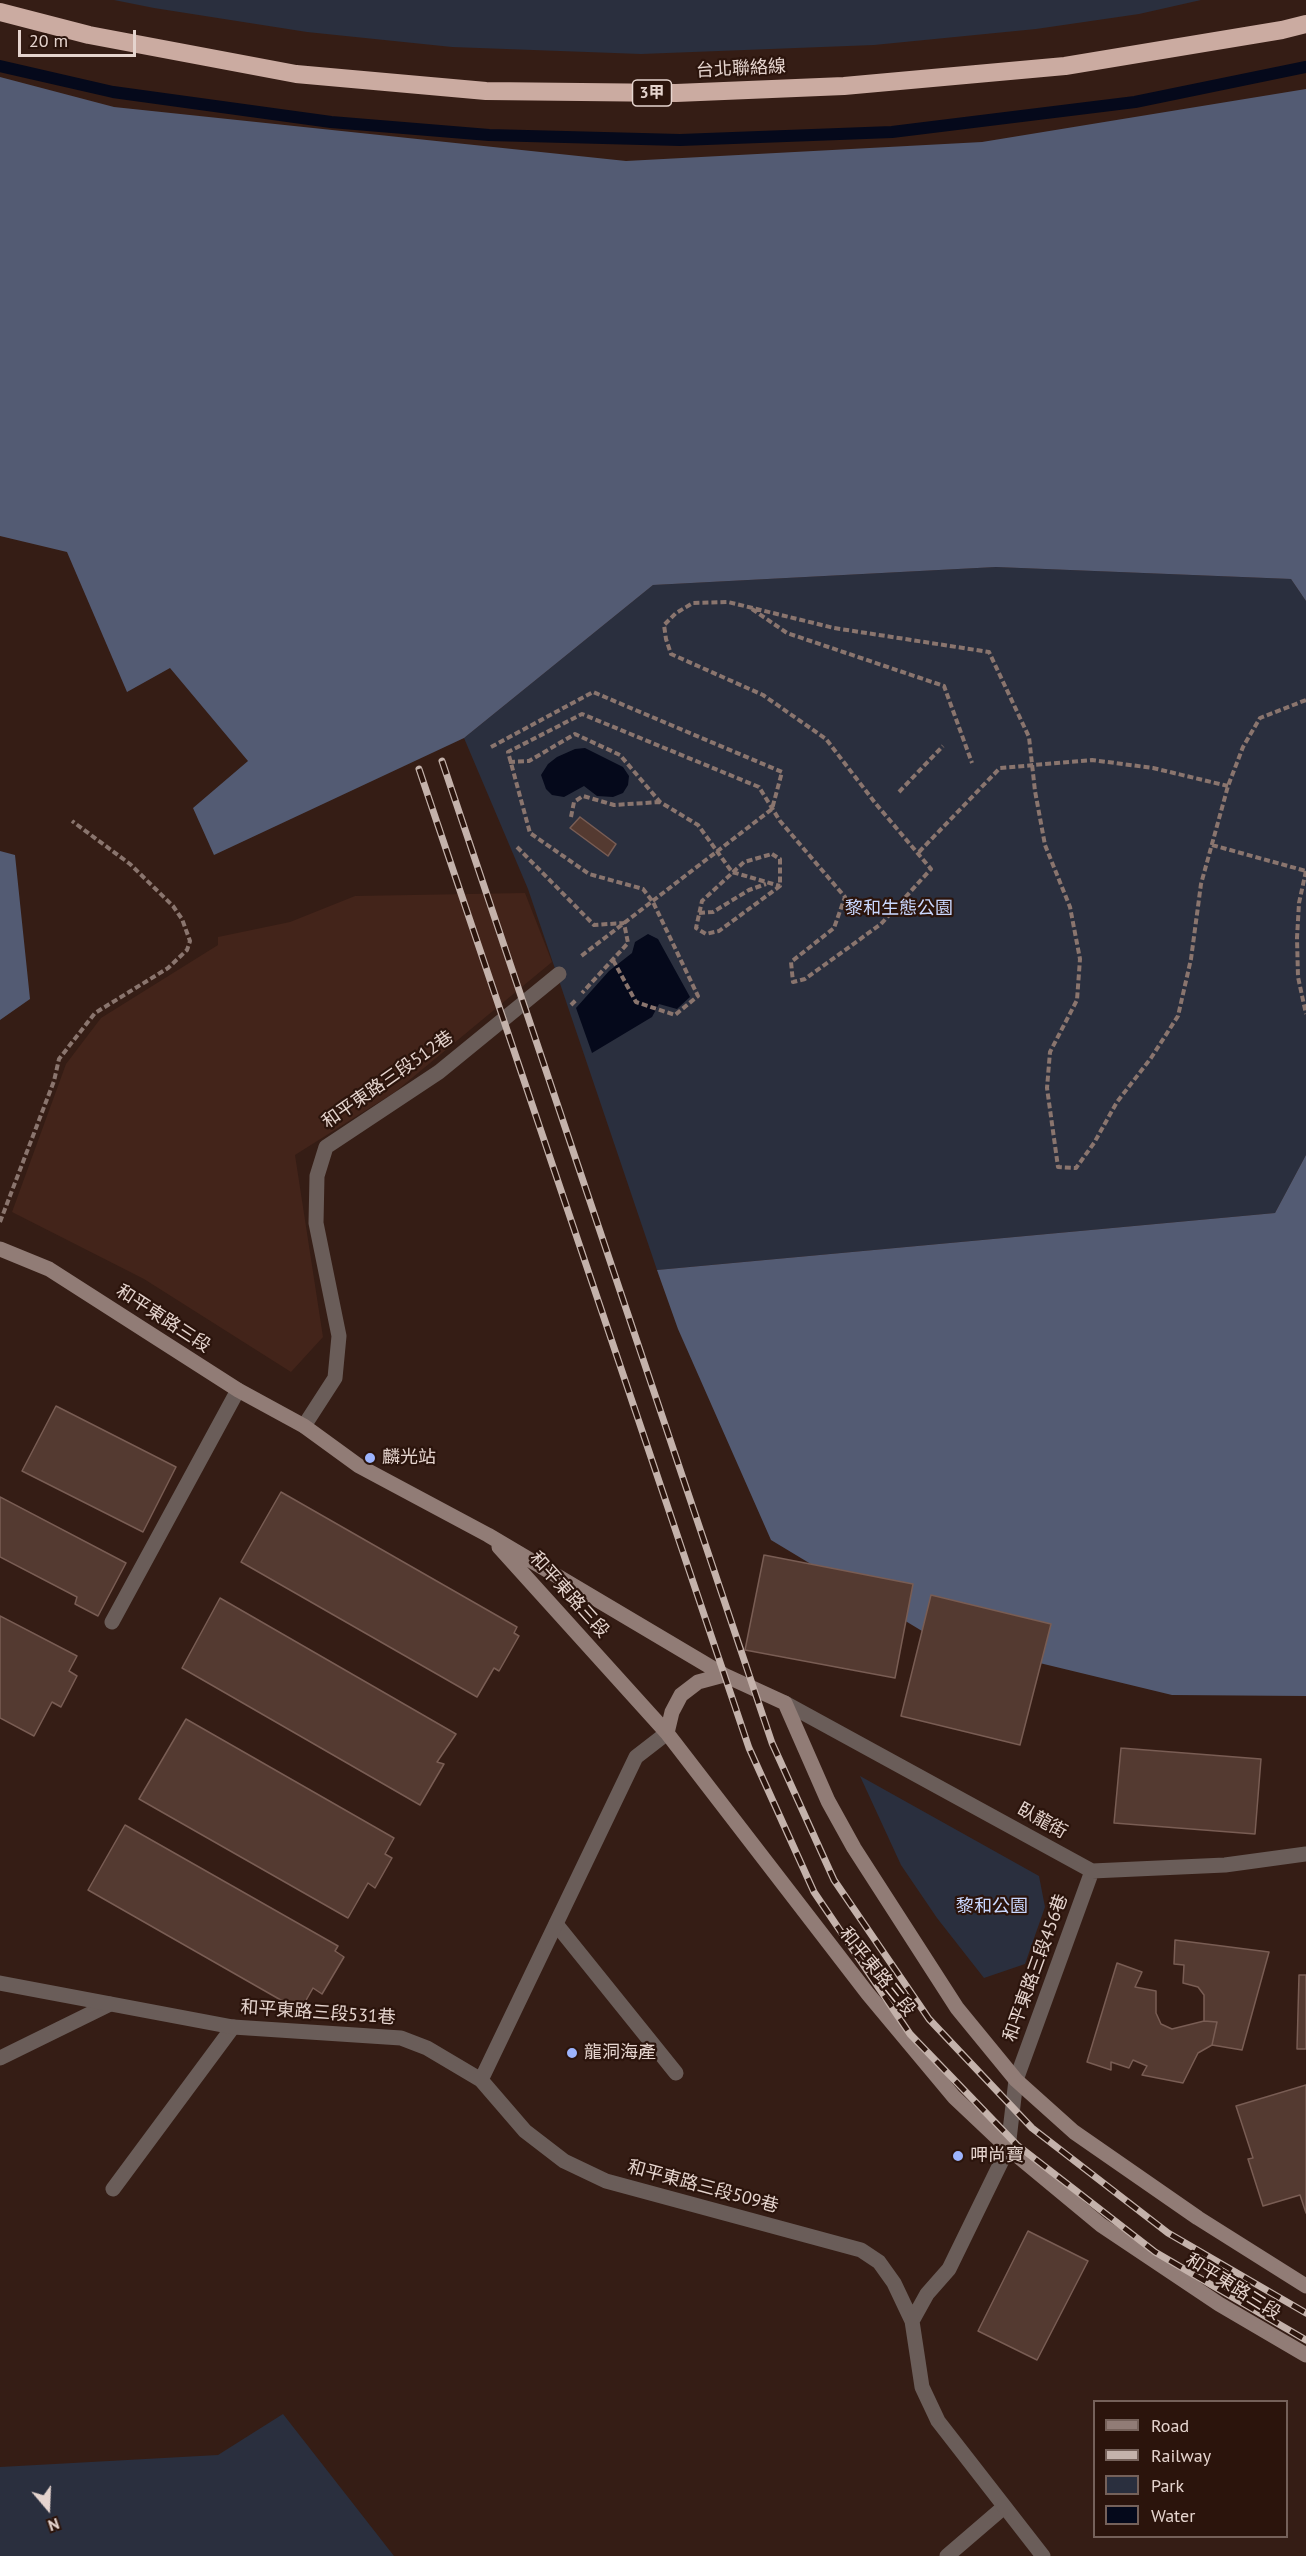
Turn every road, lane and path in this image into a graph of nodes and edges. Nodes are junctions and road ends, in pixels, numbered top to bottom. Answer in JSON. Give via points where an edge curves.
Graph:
{"nodes":[{"id":1,"x":0,"y":12,"type":"edge"},
{"id":2,"x":1306,"y":24,"type":"edge"},
{"id":3,"x":749,"y":607,"type":"junction"},
{"id":4,"x":1306,"y":700,"type":"edge"},
{"id":5,"x":943,"y":746,"type":"dead end"},
{"id":6,"x":491,"y":747,"type":"dead end"},
{"id":7,"x":509,"y":762,"type":"junction"},
{"id":8,"x":972,"y":763,"type":"dead end"},
{"id":9,"x":1033,"y":764,"type":"junction"},
{"id":10,"x":1228,"y":786,"type":"junction"},
{"id":11,"x":899,"y":792,"type":"dead end"},
{"id":12,"x":660,"y":801,"type":"junction"},
{"id":13,"x":772,"y":808,"type":"junction"},
{"id":14,"x":571,"y":817,"type":"dead end"},
{"id":15,"x":72,"y":821,"type":"dead end"},
{"id":16,"x":1212,"y":845,"type":"junction"},
{"id":17,"x":518,"y":846,"type":"dead end"},
{"id":18,"x":718,"y":850,"type":"junction"},
{"id":19,"x":919,"y":852,"type":"junction"},
{"id":20,"x":1306,"y":871,"type":"edge"},
{"id":21,"x":732,"y":872,"type":"junction"},
{"id":22,"x":767,"y":883,"type":"junction"},
{"id":23,"x":780,"y":886,"type":"junction"},
{"id":24,"x":652,"y":902,"type":"junction"},
{"id":25,"x":699,"y":914,"type":"junction"},
{"id":26,"x":624,"y":923,"type":"junction"},
{"id":27,"x":613,"y":960,"type":"junction"},
{"id":28,"x":559,"y":974,"type":"joint"},
{"id":29,"x":571,"y":1005,"type":"dead end"},
{"id":30,"x":1306,"y":1014,"type":"edge"},
{"id":31,"x":0,"y":1222,"type":"edge"},
{"id":32,"x":0,"y":1249,"type":"edge"},
{"id":33,"x":238,"y":1390,"type":"junction"},
{"id":34,"x":304,"y":1426,"type":"junction"},
{"id":35,"x":488,"y":1535,"type":"junction"},
{"id":36,"x":112,"y":1622,"type":"dead end"},
{"id":37,"x":724,"y":1675,"type":"junction"},
{"id":38,"x":784,"y":1703,"type":"junction"},
{"id":39,"x":667,"y":1733,"type":"junction"},
{"id":40,"x":1306,"y":1854,"type":"edge"},
{"id":41,"x":1092,"y":1871,"type":"junction"},
{"id":42,"x":556,"y":1924,"type":"junction"},
{"id":43,"x":0,"y":1983,"type":"edge"},
{"id":44,"x":110,"y":2004,"type":"junction"},
{"id":45,"x":233,"y":2027,"type":"junction"},
{"id":46,"x":0,"y":2058,"type":"edge"},
{"id":47,"x":676,"y":2073,"type":"dead end"},
{"id":48,"x":481,"y":2080,"type":"junction"},
{"id":49,"x":1016,"y":2080,"type":"junction"},
{"id":50,"x":1008,"y":2148,"type":"junction"},
{"id":51,"x":113,"y":2189,"type":"dead end"},
{"id":52,"x":1306,"y":2286,"type":"edge"},
{"id":53,"x":912,"y":2321,"type":"junction"},
{"id":54,"x":1306,"y":2355,"type":"edge"},
{"id":55,"x":1004,"y":2507,"type":"junction"},
{"id":56,"x":946,"y":2556,"type":"edge"},
{"id":57,"x":1043,"y":2556,"type":"edge"}],
"edges":[{"from":1,"to":2,"type":"highway","name":"台北聯絡線","number":"3甲","via":[[89,35],[296,74],[486,91],[675,93],[844,86],[1065,66]]},
{"from":3,"to":8,"type":"path","via":[[787,633],[944,686]]},
{"from":3,"to":9,"type":"path","via":[[834,628],[989,652],[1029,737]]},
{"from":3,"to":19,"type":"path","via":[[728,602],[693,603],[676,613],[664,625],[671,654],[764,695],[826,739]]},
{"from":4,"to":10,"type":"path","via":[[1260,717]]},
{"from":5,"to":11,"type":"path"},
{"from":6,"to":13,"type":"path","via":[[593,692],[782,772]]},
{"from":7,"to":12,"type":"path","via":[[529,761],[575,734],[620,755]]},
{"from":7,"to":13,"type":"path","via":[[508,752],[582,714],[759,787]]},
{"from":7,"to":24,"type":"path","via":[[530,833],[589,874],[643,889]]},
{"from":9,"to":10,"type":"path","via":[[1092,760],[1153,768]]},
{"from":9,"to":16,"type":"path","via":[[1046,845],[1070,907],[1080,959],[1077,1000],[1050,1052],[1047,1088],[1058,1167],[1076,1168],[1178,1016],[1191,959],[1201,884]]},
{"from":9,"to":19,"type":"path","via":[[1000,768]]},
{"from":10,"to":16,"type":"path"},
{"from":12,"to":14,"type":"path","via":[[614,805],[583,796],[574,802]]},
{"from":12,"to":18,"type":"path","via":[[698,825]]},
{"from":13,"to":18,"type":"path"},
{"from":13,"to":19,"type":"path","via":[[844,897],[834,928],[791,962],[793,982],[805,979],[881,924],[931,869]]},
{"from":15,"to":31,"type":"path","via":[[130,864],[173,906],[190,941],[187,950],[168,968],[95,1013],[59,1059]]},
{"from":16,"to":20,"type":"path"},
{"from":17,"to":26,"type":"path","via":[[594,925]]},
{"from":18,"to":21,"type":"path"},
{"from":18,"to":24,"type":"path"},
{"from":20,"to":30,"type":"path","via":[[1297,938],[1298,977]]},
{"from":21,"to":22,"type":"path"},
{"from":21,"to":23,"type":"path","via":[[744,862],[772,854],[780,859]]},
{"from":21,"to":25,"type":"path","via":[[702,902]]},
{"from":22,"to":23,"type":"path"},
{"from":22,"to":25,"type":"path","via":[[713,912]]},
{"from":23,"to":25,"type":"path","via":[[719,931],[706,934],[696,928]]},
{"from":24,"to":26,"type":"path"},
{"from":24,"to":27,"type":"path","via":[[698,996],[675,1015],[636,1002]]},
{"from":26,"to":27,"type":"path","via":[[628,944]]},
{"from":26,"to":28,"type":"path"},
{"from":27,"to":29,"type":"path"},
{"from":28,"to":34,"type":"street","name":"和平東路三段512巷","via":[[439,1072],[326,1147],[317,1176],[316,1223],[339,1336],[335,1378]]},
{"from":32,"to":33,"type":"main road","name":"和平東路三段","via":[[49,1269]]},
{"from":33,"to":34,"type":"main road","name":"和平東路三段"},
{"from":33,"to":36,"type":"street"},
{"from":34,"to":35,"type":"main road","name":"和平東路三段","via":[[359,1466]]},
{"from":35,"to":37,"type":"main road","name":"和平東路三段"},
{"from":35,"to":39,"type":"main road","name":"和平東路三段"},
{"from":37,"to":38,"type":"main road","name":"和平東路三段"},
{"from":37,"to":39,"type":"main road","via":[[699,1682],[681,1695]]},
{"from":38,"to":41,"type":"street","name":"臥龍街"},
{"from":38,"to":49,"type":"main road","via":[[854,1848],[957,2008]]},
{"from":39,"to":42,"type":"street","via":[[636,1757]]},
{"from":39,"to":50,"type":"main road","name":"和平東路三段","via":[[868,1994],[954,2097]]},
{"from":40,"to":41,"type":"street","via":[[1225,1865]]},
{"from":41,"to":49,"type":"street","name":"和平東路三段456巷"},
{"from":42,"to":47,"type":"street"},
{"from":42,"to":48,"type":"street"},
{"from":43,"to":44,"type":"street","name":"和平東路三段531巷"},
{"from":44,"to":45,"type":"street","name":"和平東路三段531巷"},
{"from":44,"to":46,"type":"street"},
{"from":45,"to":48,"type":"street","name":"和平東路三段531巷","via":[[401,2038],[427,2048]]},
{"from":45,"to":51,"type":"street"},
{"from":48,"to":53,"type":"street","name":"和平東路三段509巷","via":[[525,2131],[564,2161],[606,2181],[861,2250],[879,2262]]},
{"from":49,"to":50,"type":"street","name":"和平東路三段456巷"},
{"from":49,"to":52,"type":"main road","via":[[1074,2132],[1198,2218]]},
{"from":50,"to":53,"type":"street","via":[[949,2269],[927,2294]]},
{"from":50,"to":54,"type":"main road","name":"和平東路三段","via":[[1101,2225],[1219,2304]]},
{"from":53,"to":55,"type":"street","name":"和平東路三段509巷","via":[[922,2386],[938,2421]]},
{"from":55,"to":56,"type":"street"},
{"from":55,"to":57,"type":"street","name":"和平東路三段509巷"}]}
